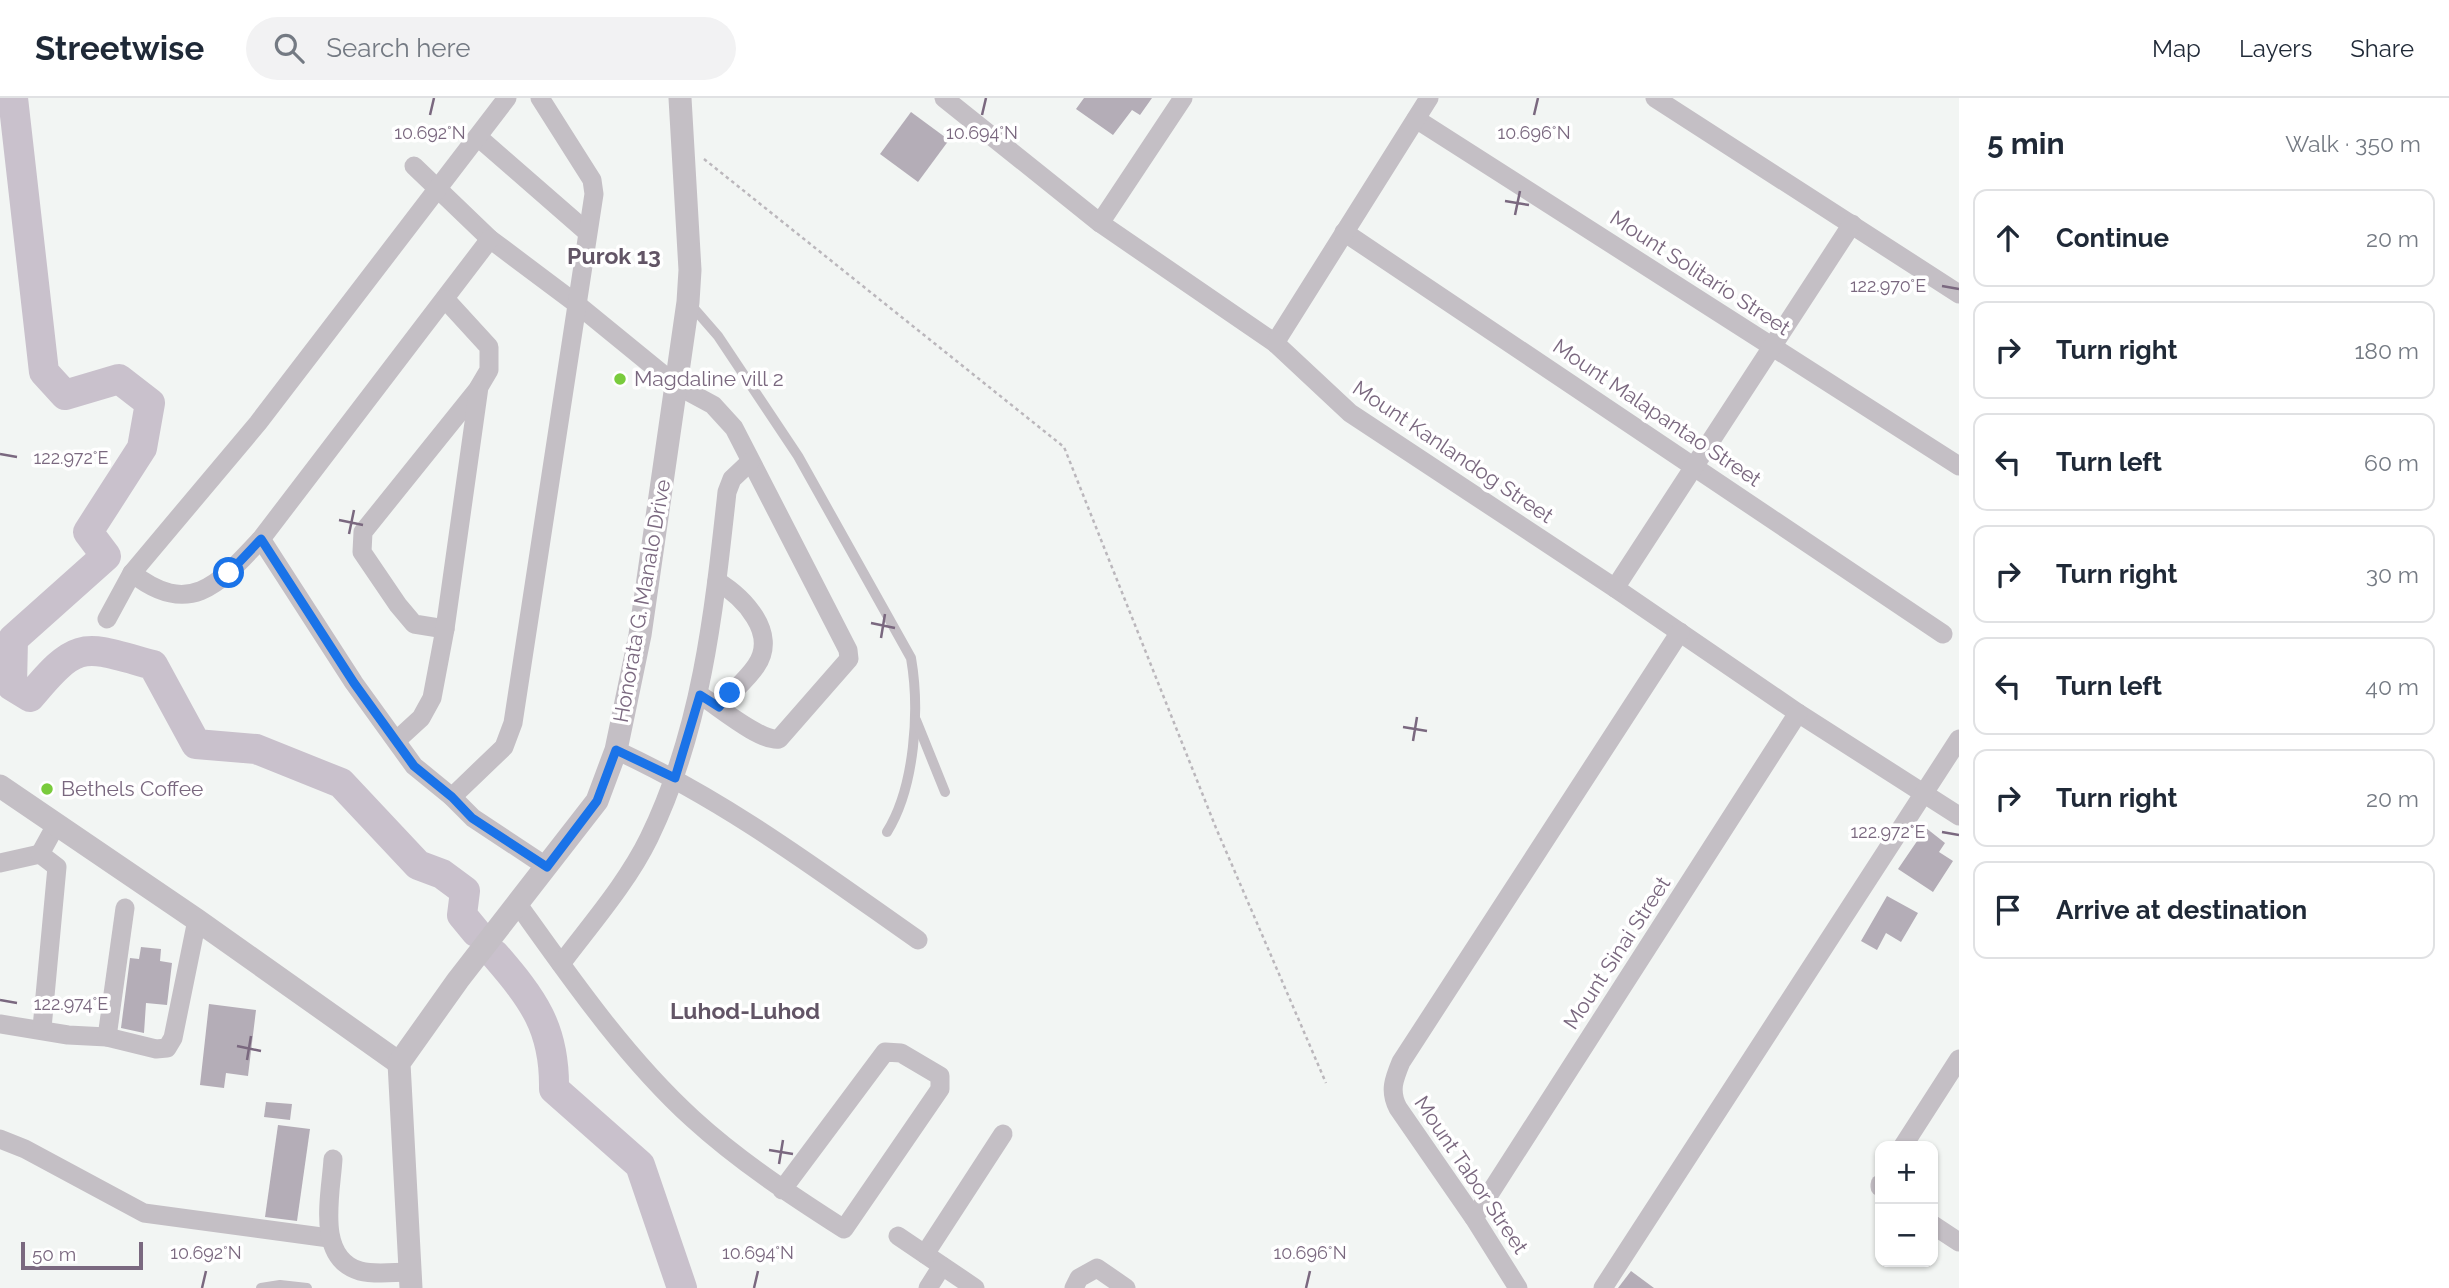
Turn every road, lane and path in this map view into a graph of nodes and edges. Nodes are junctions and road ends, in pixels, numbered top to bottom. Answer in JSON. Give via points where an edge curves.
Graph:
{"nodes":[{"id":1,"x":508,"y":98,"type":"edge"},
{"id":2,"x":540,"y":98,"type":"edge"},
{"id":3,"x":680,"y":98,"type":"edge"},
{"id":4,"x":944,"y":98,"type":"edge"},
{"id":5,"x":1183,"y":98,"type":"edge"},
{"id":6,"x":1429,"y":98,"type":"edge"},
{"id":7,"x":1655,"y":98,"type":"edge"},
{"id":8,"x":1416,"y":119,"type":"junction"},
{"id":9,"x":478,"y":137,"type":"junction"},
{"id":10,"x":682,"y":142,"type":"junction"},
{"id":11,"x":414,"y":166,"type":"dead end"},
{"id":12,"x":438,"y":187,"type":"junction"},
{"id":13,"x":1100,"y":223,"type":"junction"},
{"id":14,"x":1852,"y":223,"type":"junction"},
{"id":15,"x":587,"y":232,"type":"junction"},
{"id":16,"x":1344,"y":232,"type":"junction"},
{"id":17,"x":490,"y":239,"type":"junction"},
{"id":18,"x":1959,"y":294,"type":"edge"},
{"id":19,"x":446,"y":300,"type":"junction"},
{"id":20,"x":688,"y":302,"type":"junction"},
{"id":21,"x":578,"y":305,"type":"junction"},
{"id":22,"x":1275,"y":343,"type":"junction"},
{"id":23,"x":1771,"y":346,"type":"junction"},
{"id":24,"x":676,"y":385,"type":"junction"},
{"id":25,"x":479,"y":387,"type":"junction"},
{"id":26,"x":750,"y":463,"type":"junction"},
{"id":27,"x":1695,"y":465,"type":"junction"},
{"id":28,"x":1959,"y":466,"type":"edge"},
{"id":29,"x":261,"y":539,"type":"junction"},
{"id":30,"x":132,"y":573,"type":"junction"},
{"id":31,"x":718,"y":581,"type":"junction"},
{"id":32,"x":1615,"y":588,"type":"junction"},
{"id":33,"x":107,"y":620,"type":"dead end"},
{"id":34,"x":446,"y":629,"type":"junction"},
{"id":35,"x":1680,"y":632,"type":"junction"},
{"id":36,"x":1943,"y":634,"type":"dead end"},
{"id":37,"x":700,"y":695,"type":"junction"},
{"id":38,"x":719,"y":707,"type":"junction"},
{"id":39,"x":1798,"y":713,"type":"junction"},
{"id":40,"x":916,"y":719,"type":"junction"},
{"id":41,"x":1959,"y":739,"type":"edge"},
{"id":42,"x":397,"y":740,"type":"junction"},
{"id":43,"x":616,"y":750,"type":"junction"},
{"id":44,"x":675,"y":778,"type":"junction"},
{"id":45,"x":0,"y":786,"type":"edge"},
{"id":46,"x":945,"y":792,"type":"dead end"},
{"id":47,"x":1922,"y":794,"type":"junction"},
{"id":48,"x":452,"y":797,"type":"junction"},
{"id":49,"x":1959,"y":816,"type":"edge"},
{"id":50,"x":56,"y":825,"type":"junction"},
{"id":51,"x":887,"y":832,"type":"dead end"},
{"id":52,"x":40,"y":854,"type":"junction"},
{"id":53,"x":0,"y":863,"type":"edge"},
{"id":54,"x":547,"y":867,"type":"junction"},
{"id":55,"x":517,"y":903,"type":"junction"},
{"id":56,"x":125,"y":908,"type":"dead end"},
{"id":57,"x":197,"y":920,"type":"junction"},
{"id":58,"x":918,"y":940,"type":"dead end"},
{"id":59,"x":561,"y":964,"type":"junction"},
{"id":60,"x":0,"y":1024,"type":"edge"},
{"id":61,"x":42,"y":1028,"type":"junction"},
{"id":62,"x":107,"y":1037,"type":"junction"},
{"id":63,"x":1959,"y":1059,"type":"edge"},
{"id":64,"x":399,"y":1063,"type":"junction"},
{"id":65,"x":1326,"y":1083,"type":"dead end"},
{"id":66,"x":1003,"y":1134,"type":"dead end"},
{"id":67,"x":0,"y":1139,"type":"edge"},
{"id":68,"x":1906,"y":1141,"type":"edge"},
{"id":69,"x":333,"y":1159,"type":"dead end"},
{"id":70,"x":782,"y":1190,"type":"junction"},
{"id":71,"x":1474,"y":1218,"type":"junction"},
{"id":72,"x":1938,"y":1228,"type":"edge"},
{"id":73,"x":898,"y":1236,"type":"dead end"},
{"id":74,"x":329,"y":1238,"type":"junction"},
{"id":75,"x":1959,"y":1242,"type":"edge"},
{"id":76,"x":925,"y":1255,"type":"junction"},
{"id":77,"x":942,"y":1266,"type":"junction"},
{"id":78,"x":410,"y":1280,"type":"edge"},
{"id":79,"x":261,"y":1288,"type":"edge"},
{"id":80,"x":307,"y":1288,"type":"edge"},
{"id":81,"x":928,"y":1288,"type":"edge"},
{"id":82,"x":975,"y":1288,"type":"edge"},
{"id":83,"x":1074,"y":1288,"type":"edge"},
{"id":84,"x":1126,"y":1288,"type":"edge"},
{"id":85,"x":1518,"y":1288,"type":"edge"},
{"id":86,"x":1602,"y":1288,"type":"edge"}],
"edges":[{"from":1,"to":9,"type":"street"},
{"from":2,"to":15,"type":"street","via":[[594,185]]},
{"from":3,"to":10,"type":"street","name":"Honorata G. Manalo Drive"},
{"from":4,"to":13,"type":"street","name":"Mount Kanlandog Street"},
{"from":5,"to":13,"type":"street"},
{"from":6,"to":8,"type":"street"},
{"from":7,"to":14,"type":"street"},
{"from":8,"to":16,"type":"street"},
{"from":8,"to":23,"type":"street","name":"Mount Solitario Street"},
{"from":9,"to":12,"type":"street"},
{"from":9,"to":15,"type":"street"},
{"from":10,"to":20,"type":"street","name":"Honorata G. Manalo Drive"},
{"from":10,"to":65,"type":"path","via":[[1064,447],[1216,828]]},
{"from":11,"to":12,"type":"street"},
{"from":12,"to":17,"type":"street"},
{"from":12,"to":30,"type":"street","via":[[258,423]]},
{"from":13,"to":22,"type":"street","name":"Mount Kanlandog Street"},
{"from":14,"to":18,"type":"street"},
{"from":14,"to":23,"type":"street"},
{"from":15,"to":21,"type":"street"},
{"from":16,"to":22,"type":"street"},
{"from":16,"to":27,"type":"street","name":"Mount Malapantao Street"},
{"from":17,"to":19,"type":"street"},
{"from":17,"to":21,"type":"street"},
{"from":19,"to":25,"type":"street","via":[[489,347],[489,370]]},
{"from":19,"to":29,"type":"street"},
{"from":20,"to":24,"type":"street","name":"Honorata G. Manalo Drive"},
{"from":20,"to":40,"type":"lane","via":[[718,336],[798,456],[911,658]]},
{"from":21,"to":24,"type":"street"},
{"from":21,"to":48,"type":"street","via":[[513,723],[504,747]]},
{"from":22,"to":32,"type":"street","name":"Mount Kanlandog Street","via":[[1350,413]]},
{"from":23,"to":27,"type":"street"},
{"from":23,"to":28,"type":"street","name":"Mount Solitario Street"},
{"from":24,"to":26,"type":"street","via":[[713,405],[734,428]]},
{"from":24,"to":43,"type":"street","name":"Honorata G. Manalo Drive","via":[[640,635]]},
{"from":25,"to":34,"type":"street"},
{"from":25,"to":34,"type":"street","via":[[363,532],[360,542],[362,552],[414,624]]},
{"from":26,"to":31,"type":"street","via":[[732,479],[727,492]]},
{"from":26,"to":38,"type":"street","via":[[849,659],[779,739],[764,736]]},
{"from":27,"to":32,"type":"street"},
{"from":27,"to":36,"type":"street","name":"Mount Malapantao Street"},
{"from":29,"to":30,"type":"street","via":[[229,573],[185,596],[165,594]]},
{"from":29,"to":42,"type":"street","via":[[354,683]]},
{"from":30,"to":33,"type":"street"},
{"from":31,"to":37,"type":"street"},
{"from":31,"to":38,"type":"street","via":[[739,594],[756,616],[763,645],[755,668]]},
{"from":32,"to":35,"type":"street","name":"Mount Kanlandog Street"},
{"from":34,"to":42,"type":"street","via":[[428,708]]},
{"from":35,"to":39,"type":"street","name":"Mount Kanlandog Street"},
{"from":35,"to":71,"type":"street","name":"Mount Tabor Street","via":[[1401,1062],[1392,1086],[1398,1108]]},
{"from":37,"to":38,"type":"street"},
{"from":37,"to":44,"type":"street"},
{"from":39,"to":47,"type":"street","name":"Mount Kanlandog Street"},
{"from":39,"to":71,"type":"street","name":"Mount Sinai Street"},
{"from":40,"to":46,"type":"lane"},
{"from":40,"to":51,"type":"lane","via":[[896,816]]},
{"from":41,"to":47,"type":"street"},
{"from":42,"to":48,"type":"street","via":[[414,766]]},
{"from":43,"to":44,"type":"street"},
{"from":43,"to":54,"type":"street","name":"Honorata G. Manalo Drive","via":[[597,801]]},
{"from":44,"to":58,"type":"street","via":[[738,814]]},
{"from":44,"to":59,"type":"street","via":[[648,840]]},
{"from":45,"to":50,"type":"street"},
{"from":47,"to":49,"type":"street","name":"Mount Kanlandog Street"},
{"from":47,"to":86,"type":"street"},
{"from":48,"to":54,"type":"street","via":[[472,818]]},
{"from":50,"to":52,"type":"street"},
{"from":50,"to":57,"type":"street"},
{"from":52,"to":53,"type":"street"},
{"from":52,"to":61,"type":"street","via":[[57,867]]},
{"from":54,"to":55,"type":"street","name":"Honorata G. Manalo Drive"},
{"from":55,"to":59,"type":"street"},
{"from":55,"to":64,"type":"street","name":"Honorata G. Manalo Drive"},
{"from":56,"to":62,"type":"street"},
{"from":57,"to":62,"type":"street","via":[[173,1038],[167,1048]]},
{"from":57,"to":64,"type":"street"},
{"from":59,"to":70,"type":"street","via":[[630,1051],[691,1117]]},
{"from":60,"to":61,"type":"street"},
{"from":61,"to":62,"type":"street"},
{"from":63,"to":68,"type":"street"},
{"from":64,"to":78,"type":"street"},
{"from":66,"to":76,"type":"street"},
{"from":67,"to":74,"type":"street","via":[[144,1213]]},
{"from":69,"to":74,"type":"street"},
{"from":70,"to":70,"type":"street","via":[[885,1052],[901,1053],[940,1076],[940,1089],[844,1229]]},
{"from":71,"to":85,"type":"street","name":"Mount Tabor Street"},
{"from":72,"to":75,"type":"street"},
{"from":73,"to":76,"type":"street"},
{"from":74,"to":78,"type":"street","via":[[353,1268]]},
{"from":76,"to":77,"type":"street"},
{"from":77,"to":81,"type":"street"},
{"from":77,"to":82,"type":"street"},
{"from":79,"to":80,"type":"lane"},
{"from":83,"to":84,"type":"street","via":[[1079,1278],[1097,1268]]}]}
